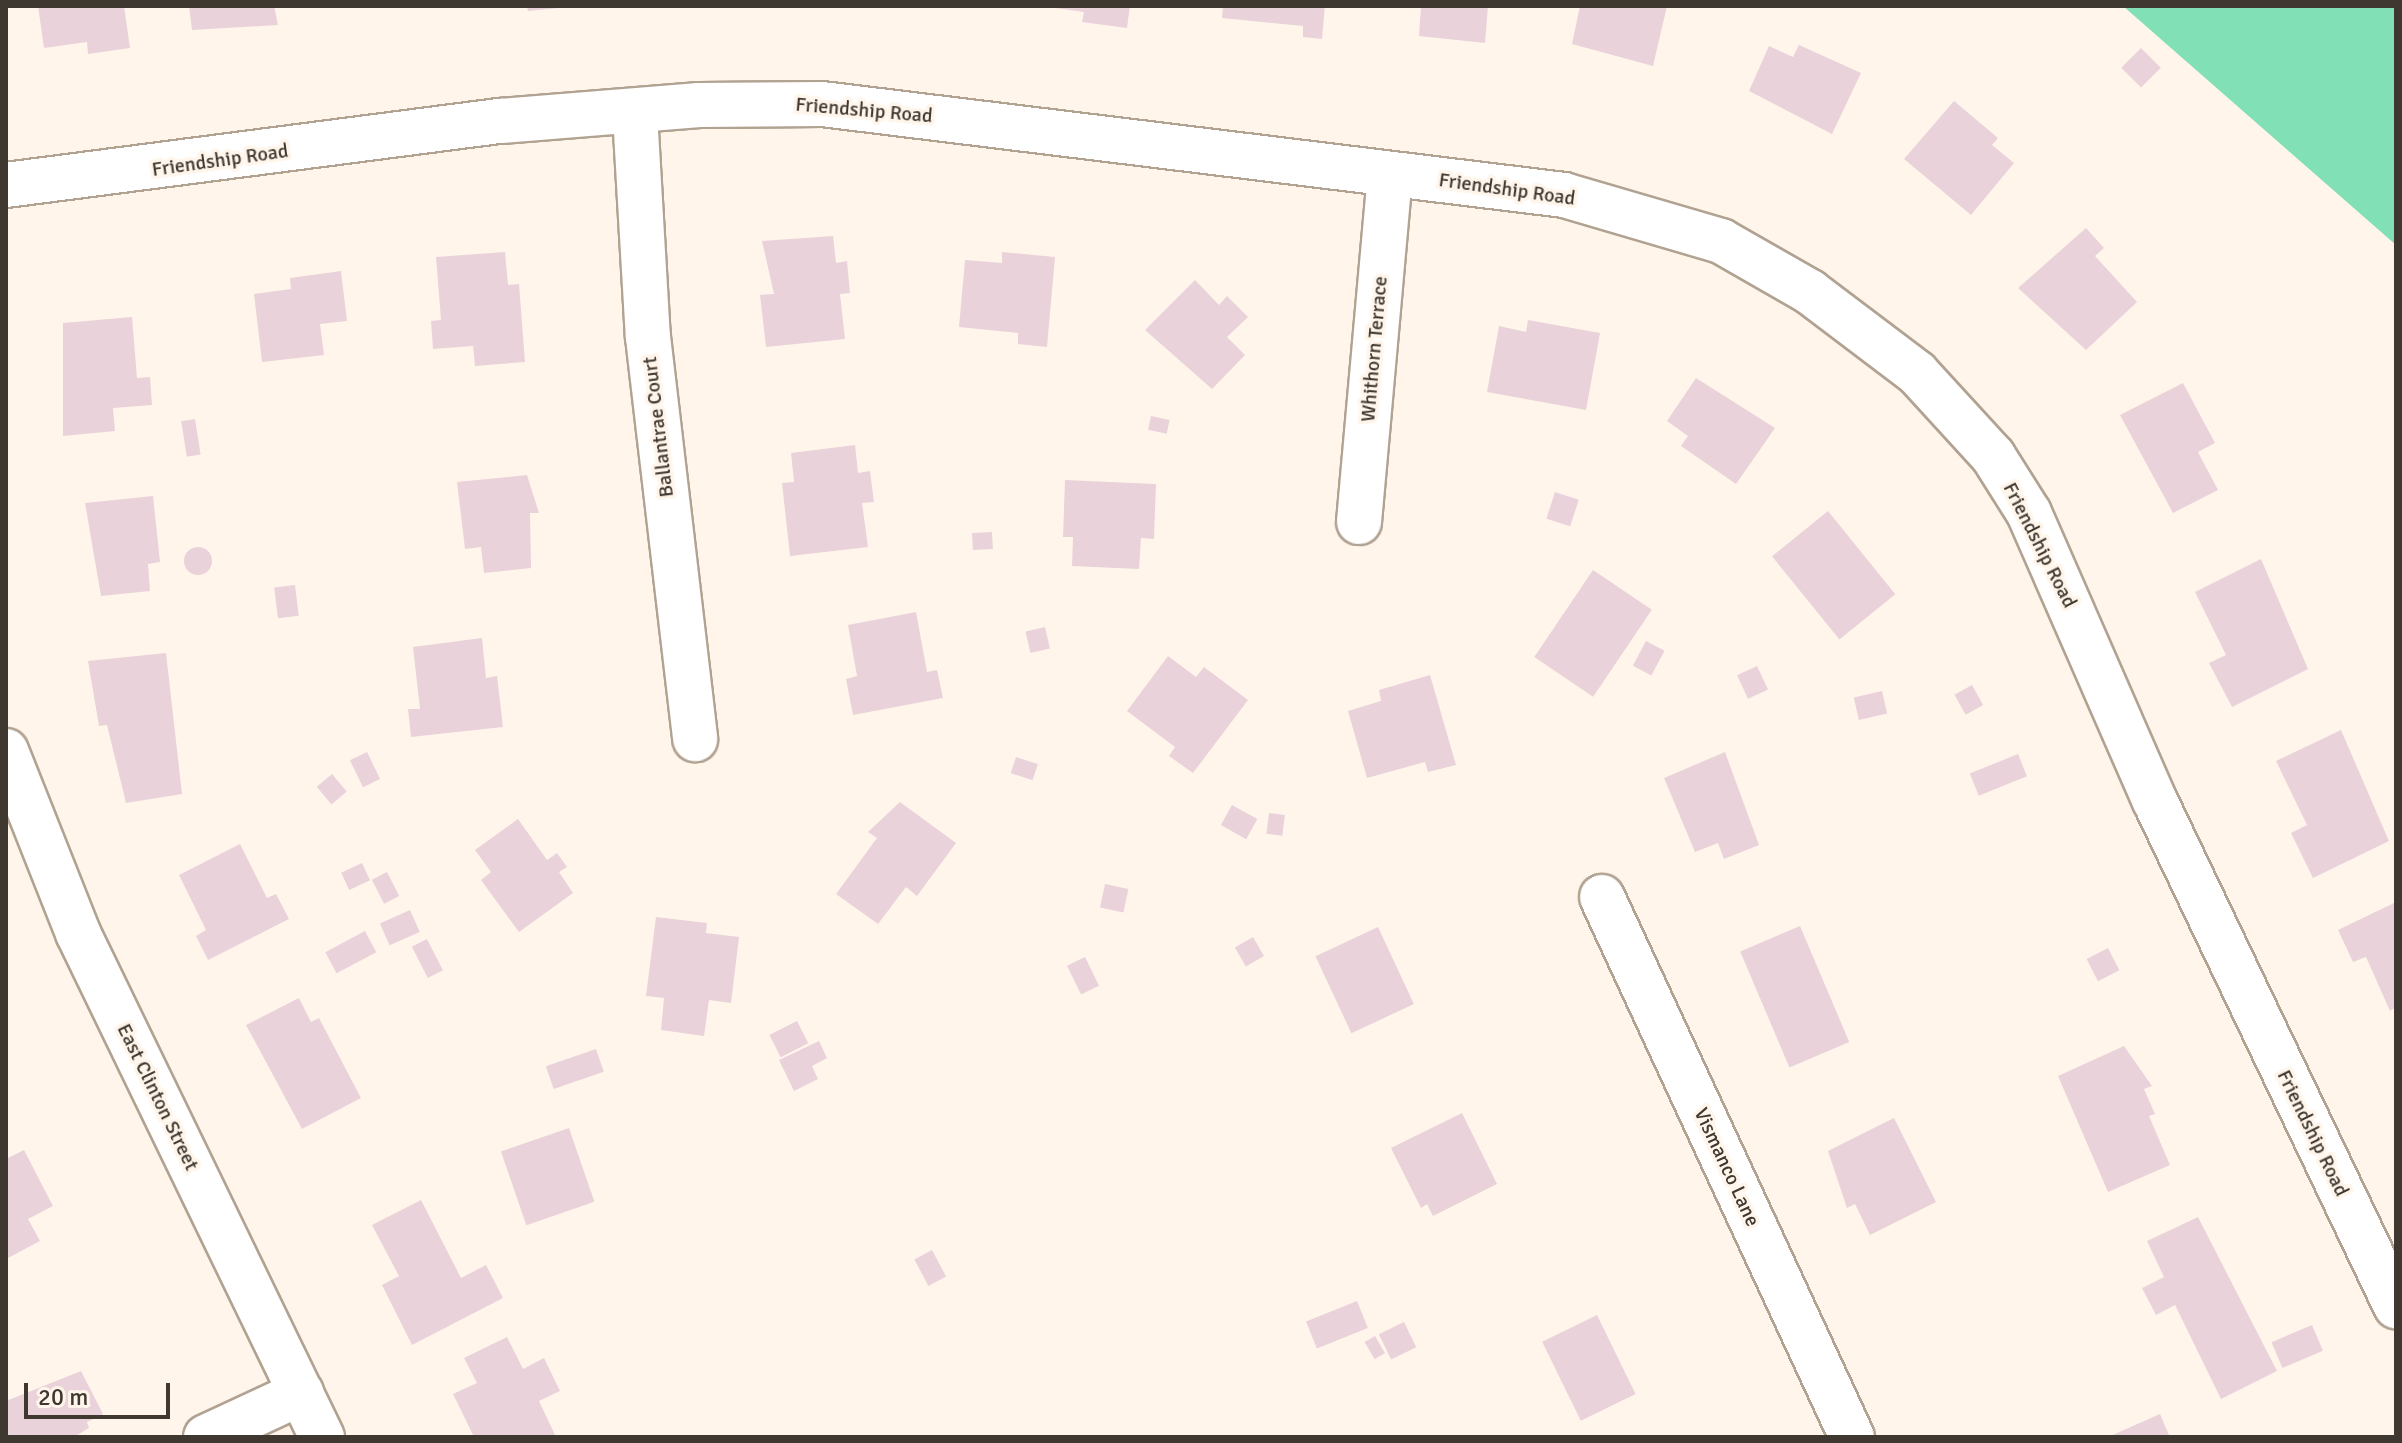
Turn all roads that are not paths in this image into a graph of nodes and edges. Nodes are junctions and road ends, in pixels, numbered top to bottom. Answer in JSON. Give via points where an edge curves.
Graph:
{"nodes":[{"id":1,"x":635,"y":114,"type":"junction"},
{"id":2,"x":1390,"y":175,"type":"junction"},
{"id":3,"x":6,"y":185,"type":"edge"},
{"id":4,"x":1359,"y":522,"type":"dead end"},
{"id":5,"x":695,"y":739,"type":"dead end"},
{"id":6,"x":6,"y":751,"type":"edge"},
{"id":7,"x":1602,"y":897,"type":"dead end"},
{"id":8,"x":2396,"y":1306,"type":"edge"},
{"id":9,"x":301,"y":1393,"type":"junction"},
{"id":10,"x":206,"y":1437,"type":"edge"},
{"id":11,"x":322,"y":1437,"type":"edge"},
{"id":12,"x":1852,"y":1437,"type":"edge"}],
"edges":[{"from":1,"to":2,"type":"street","name":"Friendship Road","via":[[699,105],[822,104]]},
{"from":1,"to":3,"type":"street","name":"Friendship Road","via":[[431,128]]},
{"from":1,"to":5,"type":"street","name":"Ballantrae Court","via":[[648,337]]},
{"from":2,"to":4,"type":"street","name":"Whithorn Terrace"},
{"from":2,"to":8,"type":"street","name":"Friendship Road","via":[[1564,195],[1721,241],[1867,333],[1957,412],[2029,513],[2155,801]]},
{"from":6,"to":9,"type":"street","name":"East Clinton Street","via":[[78,933]]},
{"from":7,"to":12,"type":"street","name":"Vismanco Lane"},
{"from":9,"to":10,"type":"street"},
{"from":9,"to":11,"type":"street","name":"East Clinton Street"}]}
